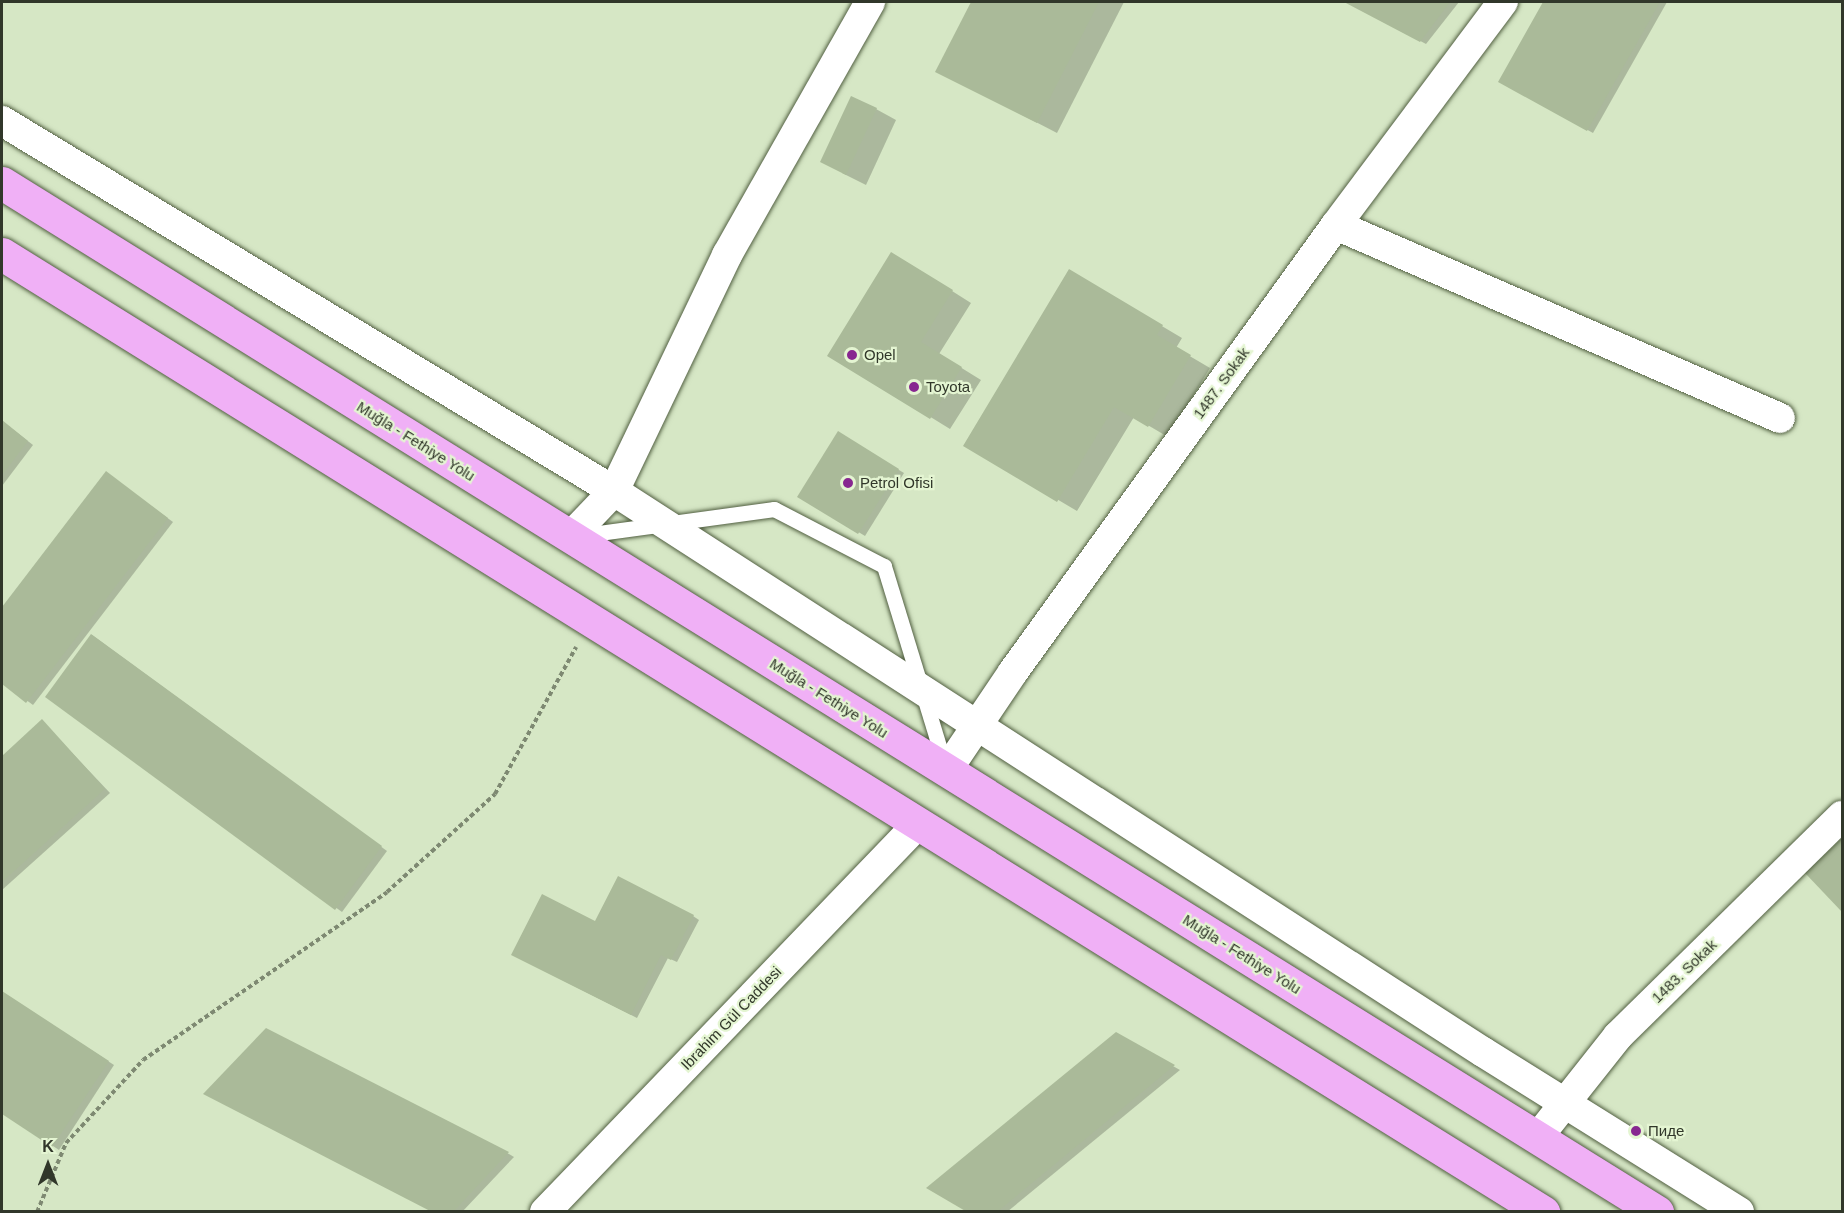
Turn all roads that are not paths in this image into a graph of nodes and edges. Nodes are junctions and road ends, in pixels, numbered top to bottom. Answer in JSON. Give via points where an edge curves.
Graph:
{"nodes":[{"id":1,"x":870,"y":2,"type":"edge"},
{"id":2,"x":1503,"y":2,"type":"edge"},
{"id":3,"x":2,"y":121,"type":"edge"},
{"id":4,"x":2,"y":183,"type":"edge"},
{"id":5,"x":1336,"y":225,"type":"junction"},
{"id":6,"x":2,"y":254,"type":"edge"},
{"id":7,"x":1780,"y":418,"type":"dead end"},
{"id":8,"x":614,"y":490,"type":"junction"},
{"id":9,"x":666,"y":524,"type":"junction"},
{"id":10,"x":570,"y":537,"type":"junction"},
{"id":11,"x":922,"y":690,"type":"junction"},
{"id":12,"x":977,"y":726,"type":"junction"},
{"id":13,"x":947,"y":771,"type":"junction"},
{"id":14,"x":1842,"y":816,"type":"edge"},
{"id":15,"x":917,"y":825,"type":"junction"},
{"id":16,"x":1565,"y":1103,"type":"junction"},
{"id":17,"x":1538,"y":1137,"type":"junction"},
{"id":18,"x":544,"y":1212,"type":"edge"},
{"id":19,"x":1543,"y":1212,"type":"edge"},
{"id":20,"x":1657,"y":1212,"type":"edge"},
{"id":21,"x":1739,"y":1212,"type":"edge"}],
"edges":[{"from":1,"to":8,"type":"street","via":[[727,255]]},
{"from":2,"to":5,"type":"street","name":"1487. Sokak"},
{"from":3,"to":8,"type":"street"},
{"from":4,"to":10,"type":"highway","name":"Muğla - Fethiye Yolu"},
{"from":5,"to":7,"type":"street"},
{"from":5,"to":12,"type":"street","name":"1487. Sokak"},
{"from":6,"to":15,"type":"highway"},
{"from":8,"to":9,"type":"street"},
{"from":8,"to":10,"type":"street"},
{"from":9,"to":10,"type":"lane"},
{"from":9,"to":11,"type":"street"},
{"from":9,"to":11,"type":"lane","via":[[774,509],[884,566]]},
{"from":10,"to":13,"type":"highway","name":"Muğla - Fethiye Yolu"},
{"from":11,"to":12,"type":"street"},
{"from":11,"to":13,"type":"lane"},
{"from":12,"to":13,"type":"street","name":"1487. Sokak"},
{"from":12,"to":16,"type":"street"},
{"from":13,"to":17,"type":"highway","name":"Muğla - Fethiye Yolu"},
{"from":14,"to":16,"type":"street","name":"1483. Sokak","via":[[1618,1036]]},
{"from":15,"to":18,"type":"street","name":"Ibrahim Gül Caddesi"},
{"from":15,"to":19,"type":"highway"},
{"from":16,"to":17,"type":"street","name":"1483. Sokak"},
{"from":16,"to":21,"type":"street"},
{"from":17,"to":20,"type":"highway","name":"Muğla - Fethiye Yolu"}]}
